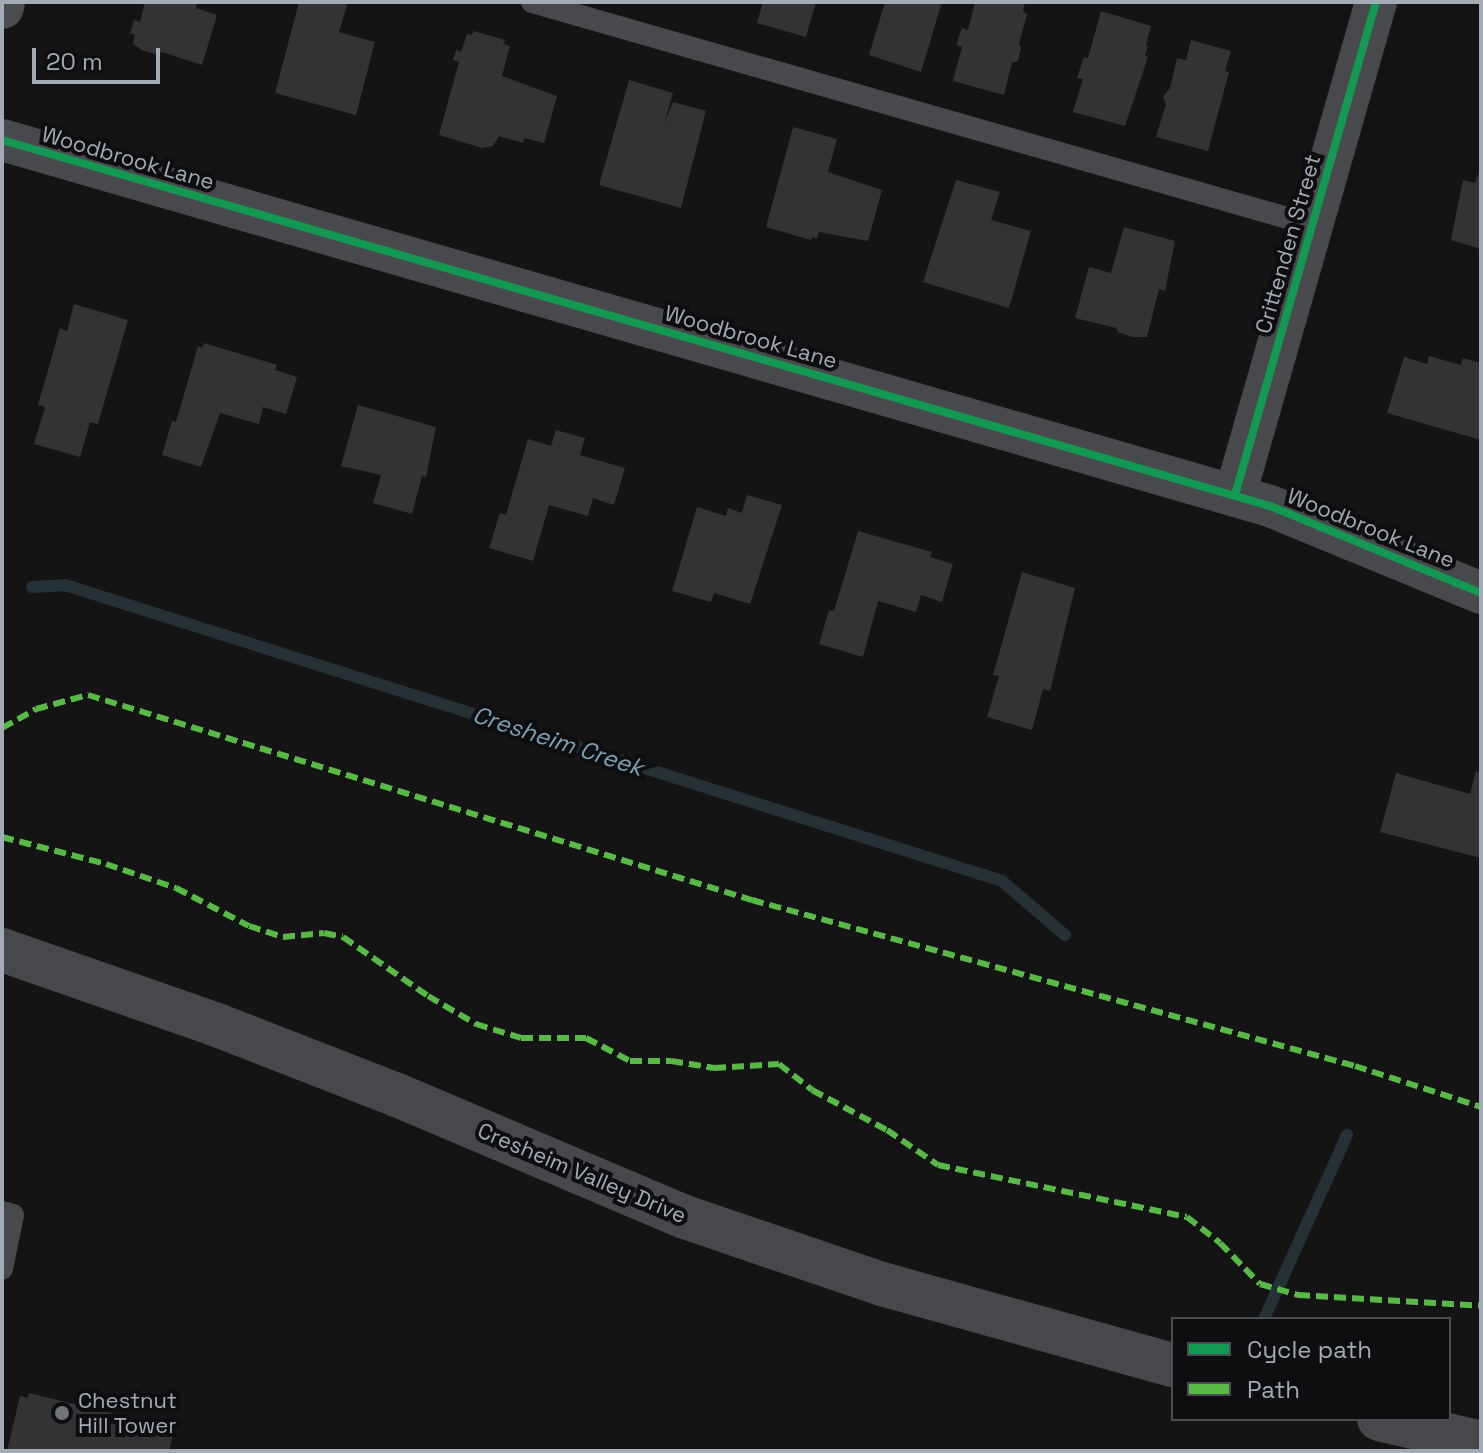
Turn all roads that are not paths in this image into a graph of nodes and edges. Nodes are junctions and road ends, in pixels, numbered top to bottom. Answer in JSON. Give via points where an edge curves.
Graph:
{"nodes":[{"id":1,"x":532,"y":2,"type":"edge"},
{"id":2,"x":1376,"y":2,"type":"edge"},
{"id":3,"x":2,"y":140,"type":"edge"},
{"id":4,"x":1312,"y":225,"type":"junction"},
{"id":5,"x":1235,"y":495,"type":"junction"},
{"id":6,"x":1481,"y":593,"type":"edge"},
{"id":7,"x":2,"y":950,"type":"edge"},
{"id":8,"x":2,"y":1212,"type":"edge"},
{"id":9,"x":2,"y":1269,"type":"edge"},
{"id":10,"x":1171,"y":1364,"type":"edge"},
{"id":11,"x":1388,"y":1421,"type":"edge"},
{"id":12,"x":1481,"y":1443,"type":"edge"}],
"edges":[{"from":1,"to":4,"type":"lane"},
{"from":2,"to":4,"type":"street","name":"Crittenden Street"},
{"from":3,"to":5,"type":"street","name":"Woodbrook Lane"},
{"from":4,"to":5,"type":"street","name":"Crittenden Street"},
{"from":5,"to":6,"type":"street","name":"Woodbrook Lane"},
{"from":7,"to":10,"type":"main road","name":"Cresheim Valley Drive","via":[[397,1095],[713,1227],[1007,1321]]},
{"from":8,"to":9,"type":"lane","via":[[13,1215]]},
{"from":11,"to":12,"type":"main road"}]}
